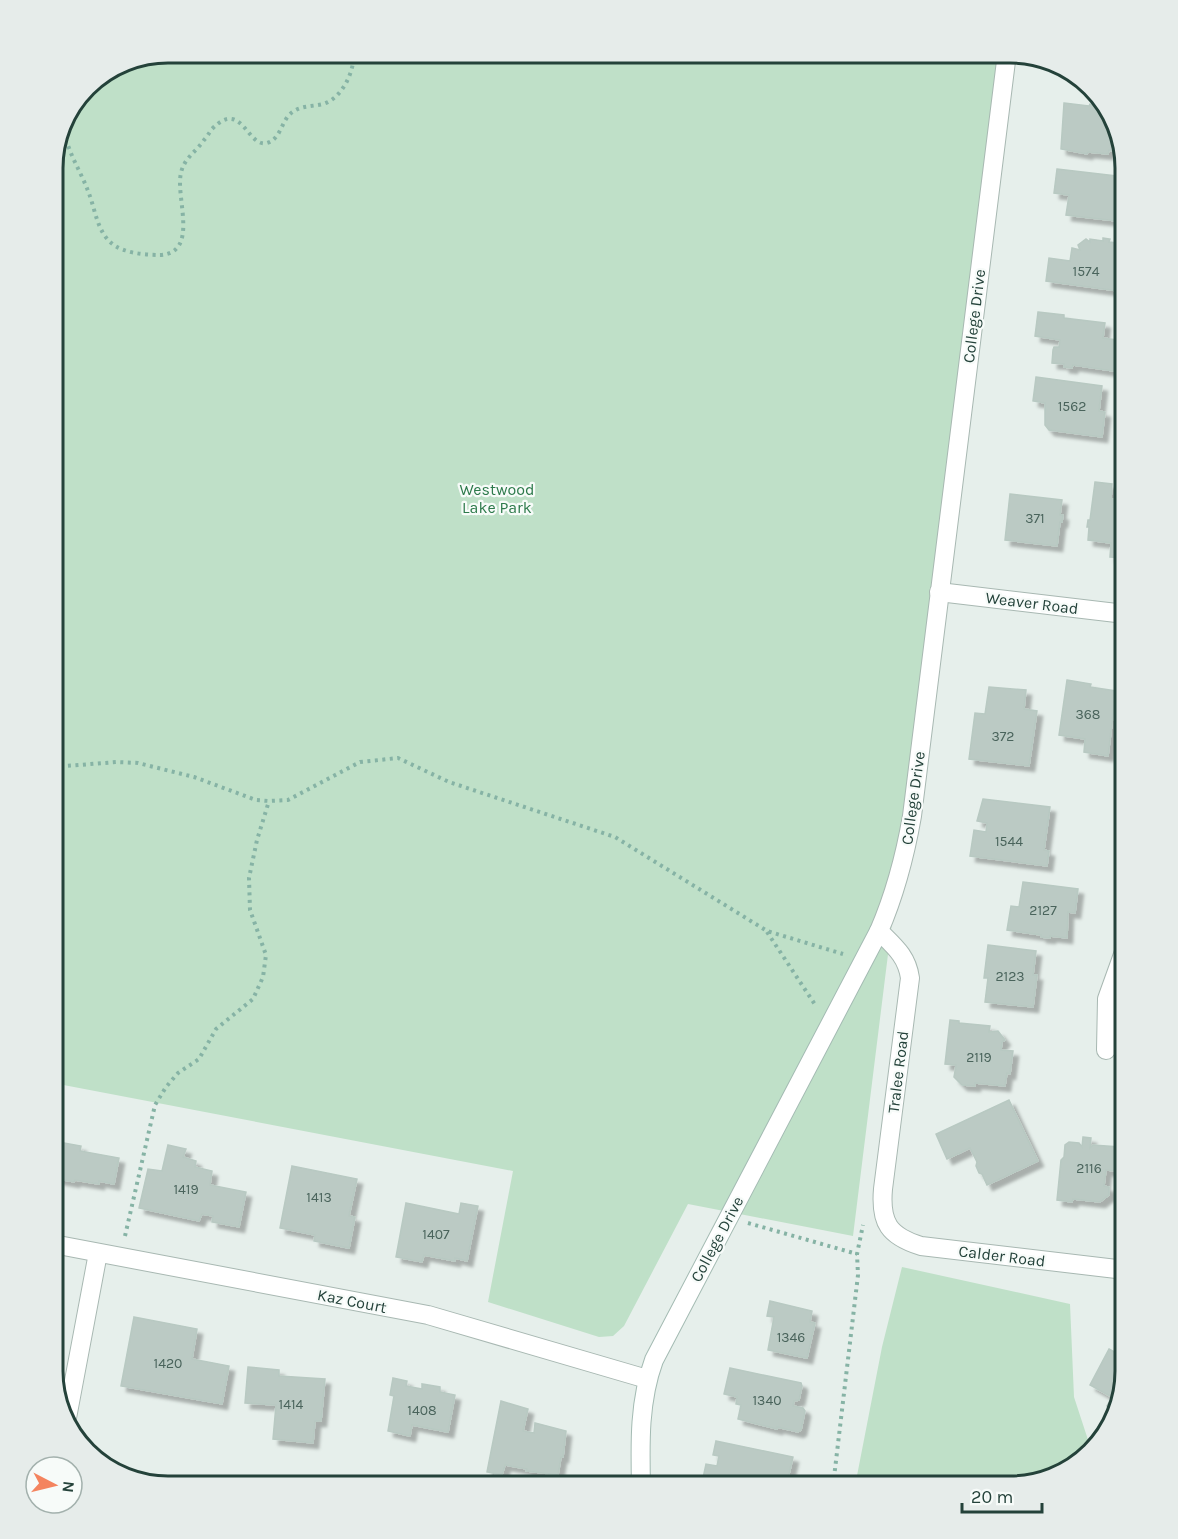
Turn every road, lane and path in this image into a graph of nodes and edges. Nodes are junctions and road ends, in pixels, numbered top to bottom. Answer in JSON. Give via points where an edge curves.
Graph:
{"nodes":[{"id":1,"x":353,"y":63,"type":"edge"},
{"id":2,"x":1006,"y":63,"type":"edge"},
{"id":3,"x":67,"y":143,"type":"edge"},
{"id":4,"x":939,"y":592,"type":"junction"},
{"id":5,"x":1115,"y":613,"type":"edge"},
{"id":6,"x":63,"y":766,"type":"edge"},
{"id":7,"x":269,"y":801,"type":"junction"},
{"id":8,"x":767,"y":931,"type":"junction"},
{"id":9,"x":879,"y":931,"type":"junction"},
{"id":10,"x":863,"y":961,"type":"junction"},
{"id":11,"x":1115,"y":977,"type":"edge"},
{"id":12,"x":829,"y":1027,"type":"junction"},
{"id":13,"x":1106,"y":1050,"type":"dead end"},
{"id":14,"x":727,"y":1218,"type":"junction"},
{"id":15,"x":864,"y":1223,"type":"dead end"},
{"id":16,"x":886,"y":1224,"type":"joint"},
{"id":17,"x":125,"y":1237,"type":"dead end"},
{"id":18,"x":63,"y":1246,"type":"edge"},
{"id":19,"x":98,"y":1253,"type":"junction"},
{"id":20,"x":857,"y":1254,"type":"junction"},
{"id":21,"x":1115,"y":1269,"type":"edge"},
{"id":22,"x":647,"y":1378,"type":"junction"},
{"id":23,"x":69,"y":1406,"type":"edge"},
{"id":24,"x":641,"y":1476,"type":"edge"},
{"id":25,"x":834,"y":1476,"type":"edge"}],
"edges":[{"from":1,"to":3,"type":"path","via":[[341,90],[332,99],[289,115],[267,143],[260,143],[242,124],[230,119],[212,129],[182,169],[182,241],[165,255],[124,250],[105,237]]},
{"from":2,"to":4,"type":"street","name":"College Drive"},
{"from":4,"to":5,"type":"street","name":"Weaver Road"},
{"from":4,"to":9,"type":"street","name":"College Drive","via":[[909,835]]},
{"from":6,"to":7,"type":"path","via":[[138,763]]},
{"from":7,"to":8,"type":"path","via":[[288,800],[360,762],[398,758],[449,782],[615,837]]},
{"from":7,"to":17,"type":"path","via":[[249,878],[250,910],[266,955],[263,977],[253,999],[216,1029],[199,1059],[178,1073],[155,1105]]},
{"from":8,"to":10,"type":"path"},
{"from":8,"to":12,"type":"path"},
{"from":9,"to":10,"type":"street","name":"College Drive"},
{"from":9,"to":16,"type":"street","name":"Tralee Road","via":[[902,954],[910,978],[883,1195]]},
{"from":10,"to":12,"type":"street","name":"College Drive"},
{"from":11,"to":13,"type":"street","via":[[1107,999]]},
{"from":12,"to":14,"type":"street","name":"College Drive"},
{"from":14,"to":20,"type":"path"},
{"from":14,"to":22,"type":"street","name":"College Drive"},
{"from":15,"to":20,"type":"path"},
{"from":16,"to":21,"type":"street","name":"Calder Road","via":[[905,1241],[921,1246]]},
{"from":18,"to":19,"type":"street","name":"Kaz Court"},
{"from":19,"to":22,"type":"street","name":"Kaz Court","via":[[428,1315]]},
{"from":19,"to":23,"type":"street"},
{"from":20,"to":25,"type":"path","via":[[858,1275]]},
{"from":22,"to":24,"type":"street","name":"College Drive","via":[[641,1419]]}]}
